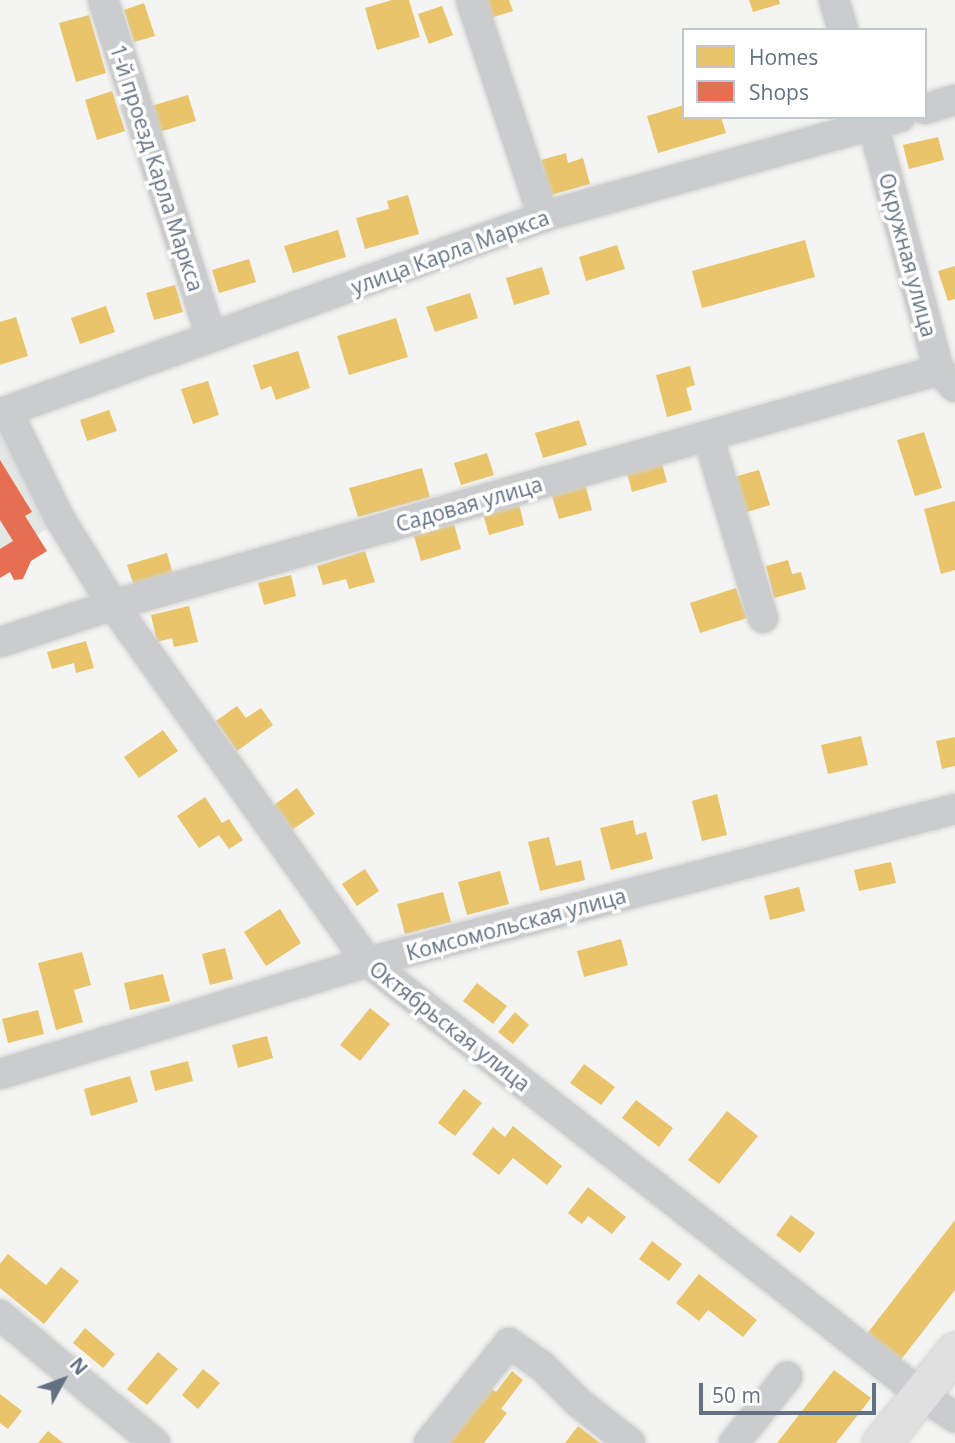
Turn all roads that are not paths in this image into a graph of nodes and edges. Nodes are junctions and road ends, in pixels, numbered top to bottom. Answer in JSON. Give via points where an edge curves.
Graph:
{"nodes":[{"id":1,"x":103,"y":0,"type":"edge"},
{"id":2,"x":471,"y":0,"type":"edge"},
{"id":3,"x":834,"y":0,"type":"edge"},
{"id":4,"x":842,"y":28,"type":"edge"},
{"id":5,"x":955,"y":100,"type":"edge"},
{"id":6,"x":927,"y":108,"type":"edge"},
{"id":7,"x":882,"y":120,"type":"edge"},
{"id":8,"x":543,"y":217,"type":"junction"},
{"id":9,"x":211,"y":337,"type":"junction"},
{"id":10,"x":947,"y":379,"type":"edge"},
{"id":11,"x":7,"y":411,"type":"joint"},
{"id":12,"x":708,"y":436,"type":"junction"},
{"id":13,"x":113,"y":605,"type":"junction"},
{"id":14,"x":763,"y":618,"type":"dead end"},
{"id":15,"x":0,"y":642,"type":"edge"},
{"id":16,"x":955,"y":809,"type":"edge"},
{"id":17,"x":368,"y":962,"type":"junction"},
{"id":18,"x":0,"y":1074,"type":"edge"},
{"id":19,"x":0,"y":1315,"type":"edge"},
{"id":20,"x":955,"y":1351,"type":"edge"},
{"id":21,"x":787,"y":1377,"type":"dead end"},
{"id":22,"x":922,"y":1395,"type":"junction"},
{"id":23,"x":955,"y":1417,"type":"edge"},
{"id":24,"x":155,"y":1443,"type":"edge"},
{"id":25,"x":429,"y":1443,"type":"edge"},
{"id":26,"x":630,"y":1443,"type":"edge"},
{"id":27,"x":734,"y":1443,"type":"edge"},
{"id":28,"x":881,"y":1443,"type":"edge"}],
"edges":[{"from":1,"to":9,"type":"street","name":"1-й проезд Карла Маркса"},
{"from":2,"to":8,"type":"street"},
{"from":3,"to":4,"type":"street"},
{"from":5,"to":6,"type":"street"},
{"from":7,"to":8,"type":"street","name":"улица Карла Маркса"},
{"from":7,"to":10,"type":"street","name":"Окружная улица"},
{"from":8,"to":9,"type":"street","name":"улица Карла Маркса"},
{"from":9,"to":11,"type":"street","name":"улица Карла Маркса"},
{"from":10,"to":12,"type":"street","name":"Садовая улица"},
{"from":11,"to":13,"type":"street","name":"Октябрьская улица","via":[[60,519]]},
{"from":12,"to":13,"type":"street","name":"Садовая улица"},
{"from":12,"to":14,"type":"street"},
{"from":13,"to":15,"type":"street","name":"Садовая улица"},
{"from":13,"to":17,"type":"street","name":"Октябрьская улица"},
{"from":16,"to":17,"type":"street","name":"Комсомольская улица"},
{"from":17,"to":18,"type":"street","name":"Комсомольская улица"},
{"from":17,"to":22,"type":"street","name":"Октябрьская улица"},
{"from":19,"to":24,"type":"street"},
{"from":20,"to":22,"type":"main road"},
{"from":21,"to":27,"type":"street"},
{"from":22,"to":23,"type":"street","name":"Октябрьская улица"},
{"from":22,"to":28,"type":"main road"},
{"from":25,"to":26,"type":"street","via":[[509,1343]]}]}
